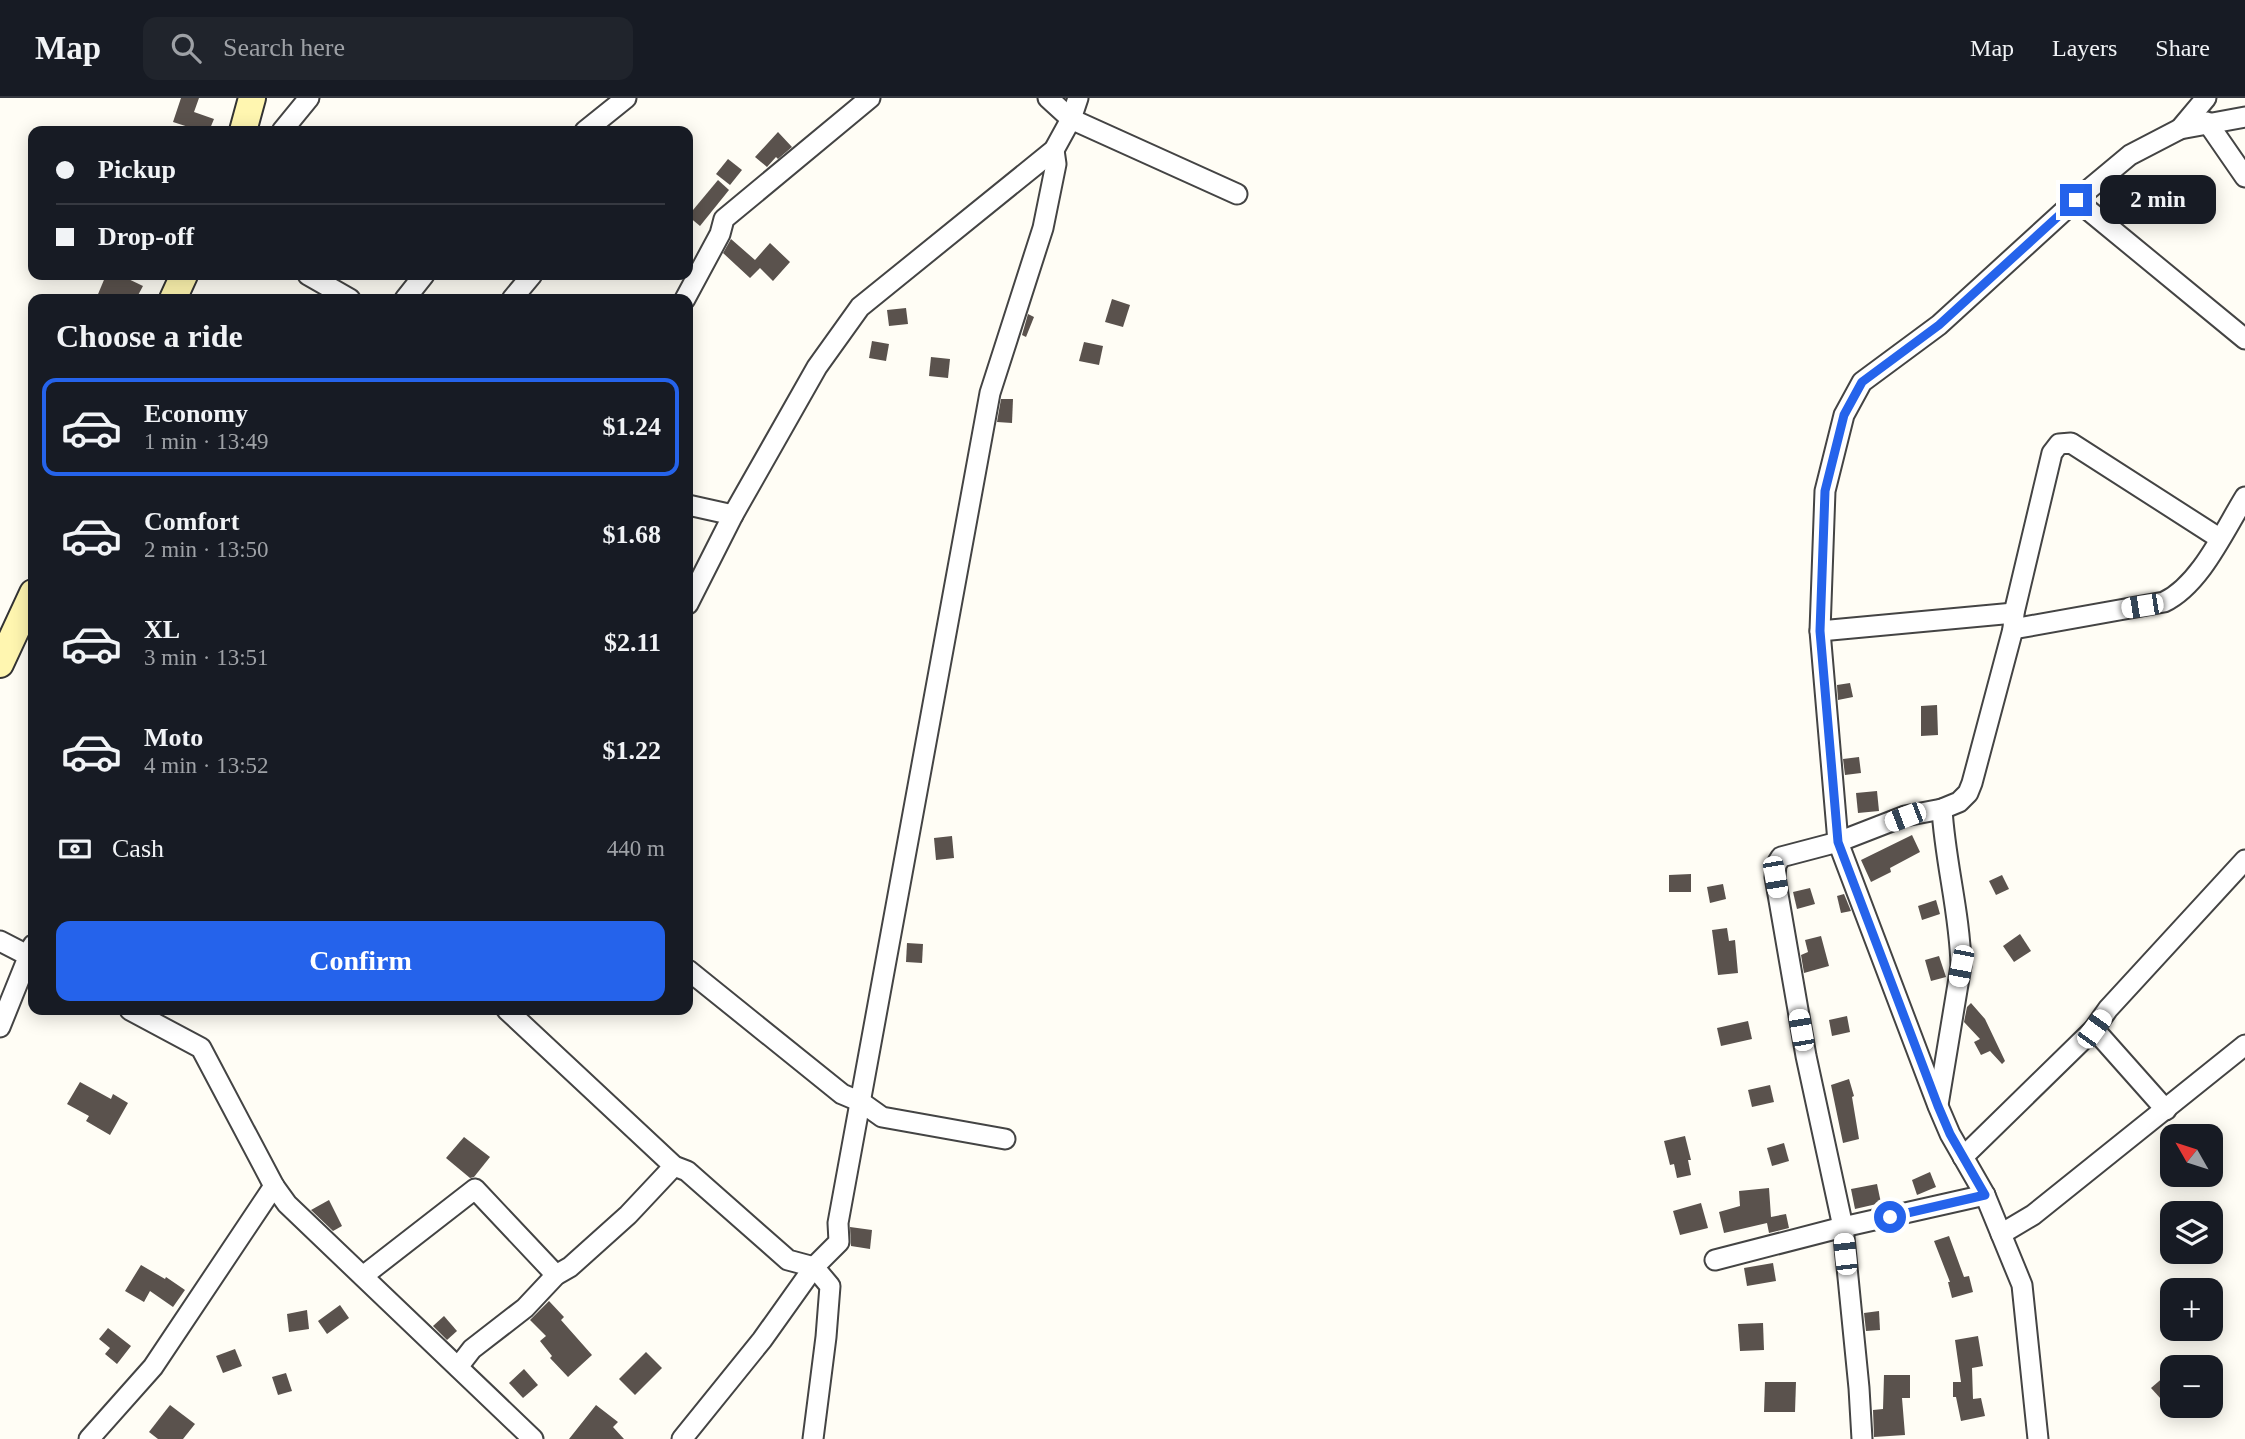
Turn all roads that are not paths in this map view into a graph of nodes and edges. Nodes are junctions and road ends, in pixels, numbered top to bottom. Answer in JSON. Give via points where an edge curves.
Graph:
{"nodes":[{"id":1,"x":252,"y":98,"type":"edge"},
{"id":2,"x":309,"y":98,"type":"edge"},
{"id":3,"x":626,"y":98,"type":"edge"},
{"id":4,"x":870,"y":98,"type":"edge"},
{"id":5,"x":1048,"y":98,"type":"edge"},
{"id":6,"x":1078,"y":98,"type":"edge"},
{"id":7,"x":2206,"y":98,"type":"edge"},
{"id":8,"x":2245,"y":117,"type":"edge"},
{"id":9,"x":1071,"y":118,"type":"junction"},
{"id":10,"x":2207,"y":122,"type":"junction"},
{"id":11,"x":244,"y":126,"type":"edge"},
{"id":12,"x":286,"y":126,"type":"edge"},
{"id":13,"x":592,"y":126,"type":"edge"},
{"id":14,"x":2180,"y":129,"type":"junction"},
{"id":15,"x":1054,"y":150,"type":"junction"},
{"id":16,"x":2245,"y":177,"type":"edge"},
{"id":17,"x":1237,"y":194,"type":"dead end"},
{"id":18,"x":2076,"y":200,"type":"junction"},
{"id":19,"x":316,"y":280,"type":"edge"},
{"id":20,"x":420,"y":280,"type":"edge"},
{"id":21,"x":528,"y":280,"type":"edge"},
{"id":22,"x":340,"y":294,"type":"edge"},
{"id":23,"x":409,"y":294,"type":"edge"},
{"id":24,"x":516,"y":294,"type":"edge"},
{"id":25,"x":688,"y":294,"type":"edge"},
{"id":26,"x":2245,"y":339,"type":"edge"},
{"id":27,"x":2245,"y":496,"type":"edge"},
{"id":28,"x":693,"y":506,"type":"edge"},
{"id":29,"x":733,"y":515,"type":"junction"},
{"id":30,"x":2219,"y":538,"type":"junction"},
{"id":31,"x":693,"y":594,"type":"edge"},
{"id":32,"x":28,"y":604,"type":"edge"},
{"id":33,"x":2013,"y":621,"type":"junction"},
{"id":34,"x":1820,"y":631,"type":"junction"},
{"id":35,"x":0,"y":664,"type":"edge"},
{"id":36,"x":1942,"y":809,"type":"junction"},
{"id":37,"x":1838,"y":842,"type":"junction"},
{"id":38,"x":2245,"y":860,"type":"edge"},
{"id":39,"x":0,"y":941,"type":"edge"},
{"id":40,"x":28,"y":952,"type":"edge"},
{"id":41,"x":28,"y":960,"type":"edge"},
{"id":42,"x":693,"y":974,"type":"edge"},
{"id":43,"x":139,"y":1015,"type":"edge"},
{"id":44,"x":512,"y":1015,"type":"edge"},
{"id":45,"x":0,"y":1027,"type":"edge"},
{"id":46,"x":2094,"y":1029,"type":"junction"},
{"id":47,"x":2245,"y":1045,"type":"edge"},
{"id":48,"x":861,"y":1102,"type":"junction"},
{"id":49,"x":1938,"y":1106,"type":"junction"},
{"id":50,"x":2166,"y":1110,"type":"junction"},
{"id":51,"x":1004,"y":1139,"type":"dead end"},
{"id":52,"x":1963,"y":1157,"type":"junction"},
{"id":53,"x":674,"y":1166,"type":"junction"},
{"id":54,"x":274,"y":1186,"type":"junction"},
{"id":55,"x":1985,"y":1195,"type":"junction"},
{"id":56,"x":1843,"y":1227,"type":"junction"},
{"id":57,"x":2001,"y":1234,"type":"junction"},
{"id":58,"x":1714,"y":1260,"type":"dead end"},
{"id":59,"x":814,"y":1267,"type":"junction"},
{"id":60,"x":556,"y":1275,"type":"junction"},
{"id":61,"x":363,"y":1276,"type":"junction"},
{"id":62,"x":458,"y":1367,"type":"junction"},
{"id":63,"x":89,"y":1439,"type":"edge"},
{"id":64,"x":533,"y":1439,"type":"edge"},
{"id":65,"x":682,"y":1439,"type":"edge"},
{"id":66,"x":813,"y":1439,"type":"edge"},
{"id":67,"x":1862,"y":1439,"type":"edge"},
{"id":68,"x":2038,"y":1439,"type":"edge"}],
"edges":[{"from":1,"to":11,"type":"street"},
{"from":2,"to":12,"type":"street"},
{"from":3,"to":13,"type":"street"},
{"from":4,"to":25,"type":"street","via":[[724,219]]},
{"from":5,"to":9,"type":"street"},
{"from":6,"to":9,"type":"street"},
{"from":7,"to":14,"type":"street"},
{"from":8,"to":10,"type":"street"},
{"from":9,"to":15,"type":"street"},
{"from":9,"to":17,"type":"street"},
{"from":10,"to":14,"type":"street"},
{"from":10,"to":16,"type":"street"},
{"from":14,"to":18,"type":"street","via":[[2130,155]]},
{"from":15,"to":29,"type":"street","via":[[860,307],[817,367]]},
{"from":15,"to":48,"type":"street","via":[[1056,164],[1043,228],[990,393]]},
{"from":18,"to":26,"type":"street"},
{"from":18,"to":34,"type":"street","via":[[1939,325],[1862,382],[1844,415],[1825,491]]},
{"from":19,"to":22,"type":"street"},
{"from":20,"to":23,"type":"street"},
{"from":21,"to":24,"type":"street"},
{"from":27,"to":30,"type":"street"},
{"from":28,"to":29,"type":"street"},
{"from":29,"to":31,"type":"street"},
{"from":30,"to":33,"type":"street","via":[[2194,579],[2164,603]]},
{"from":30,"to":33,"type":"street","via":[[2071,443],[2059,444],[2052,453]]},
{"from":32,"to":35,"type":"street"},
{"from":33,"to":34,"type":"street"},
{"from":33,"to":36,"type":"street","via":[[1972,783],[1959,802]]},
{"from":34,"to":37,"type":"street"},
{"from":36,"to":37,"type":"street","via":[[1905,817]]},
{"from":36,"to":49,"type":"street","via":[[1961,966]]},
{"from":37,"to":49,"type":"street"},
{"from":37,"to":56,"type":"street","via":[[1781,857],[1775,877],[1806,1056]]},
{"from":38,"to":46,"type":"street"},
{"from":39,"to":40,"type":"street"},
{"from":41,"to":45,"type":"street"},
{"from":42,"to":48,"type":"street","via":[[842,1094]]},
{"from":43,"to":54,"type":"street","via":[[201,1048]]},
{"from":44,"to":53,"type":"street"},
{"from":46,"to":50,"type":"street"},
{"from":46,"to":52,"type":"street"},
{"from":47,"to":50,"type":"street"},
{"from":48,"to":51,"type":"street","via":[[883,1117]]},
{"from":48,"to":59,"type":"street","via":[[838,1223],[839,1242]]},
{"from":49,"to":52,"type":"street"},
{"from":50,"to":57,"type":"street"},
{"from":52,"to":55,"type":"street"},
{"from":53,"to":59,"type":"street","via":[[687,1171],[788,1260]]},
{"from":53,"to":60,"type":"street","via":[[628,1215]]},
{"from":54,"to":61,"type":"street"},
{"from":54,"to":63,"type":"street","via":[[153,1367]]},
{"from":55,"to":56,"type":"street"},
{"from":55,"to":57,"type":"street"},
{"from":56,"to":58,"type":"street"},
{"from":56,"to":67,"type":"street"},
{"from":57,"to":68,"type":"street","via":[[2022,1285]]},
{"from":59,"to":65,"type":"street"},
{"from":59,"to":66,"type":"street","via":[[830,1286]]},
{"from":60,"to":61,"type":"street","via":[[475,1189]]},
{"from":60,"to":62,"type":"street","via":[[525,1308],[472,1349]]},
{"from":61,"to":62,"type":"street"},
{"from":62,"to":64,"type":"street"}]}
